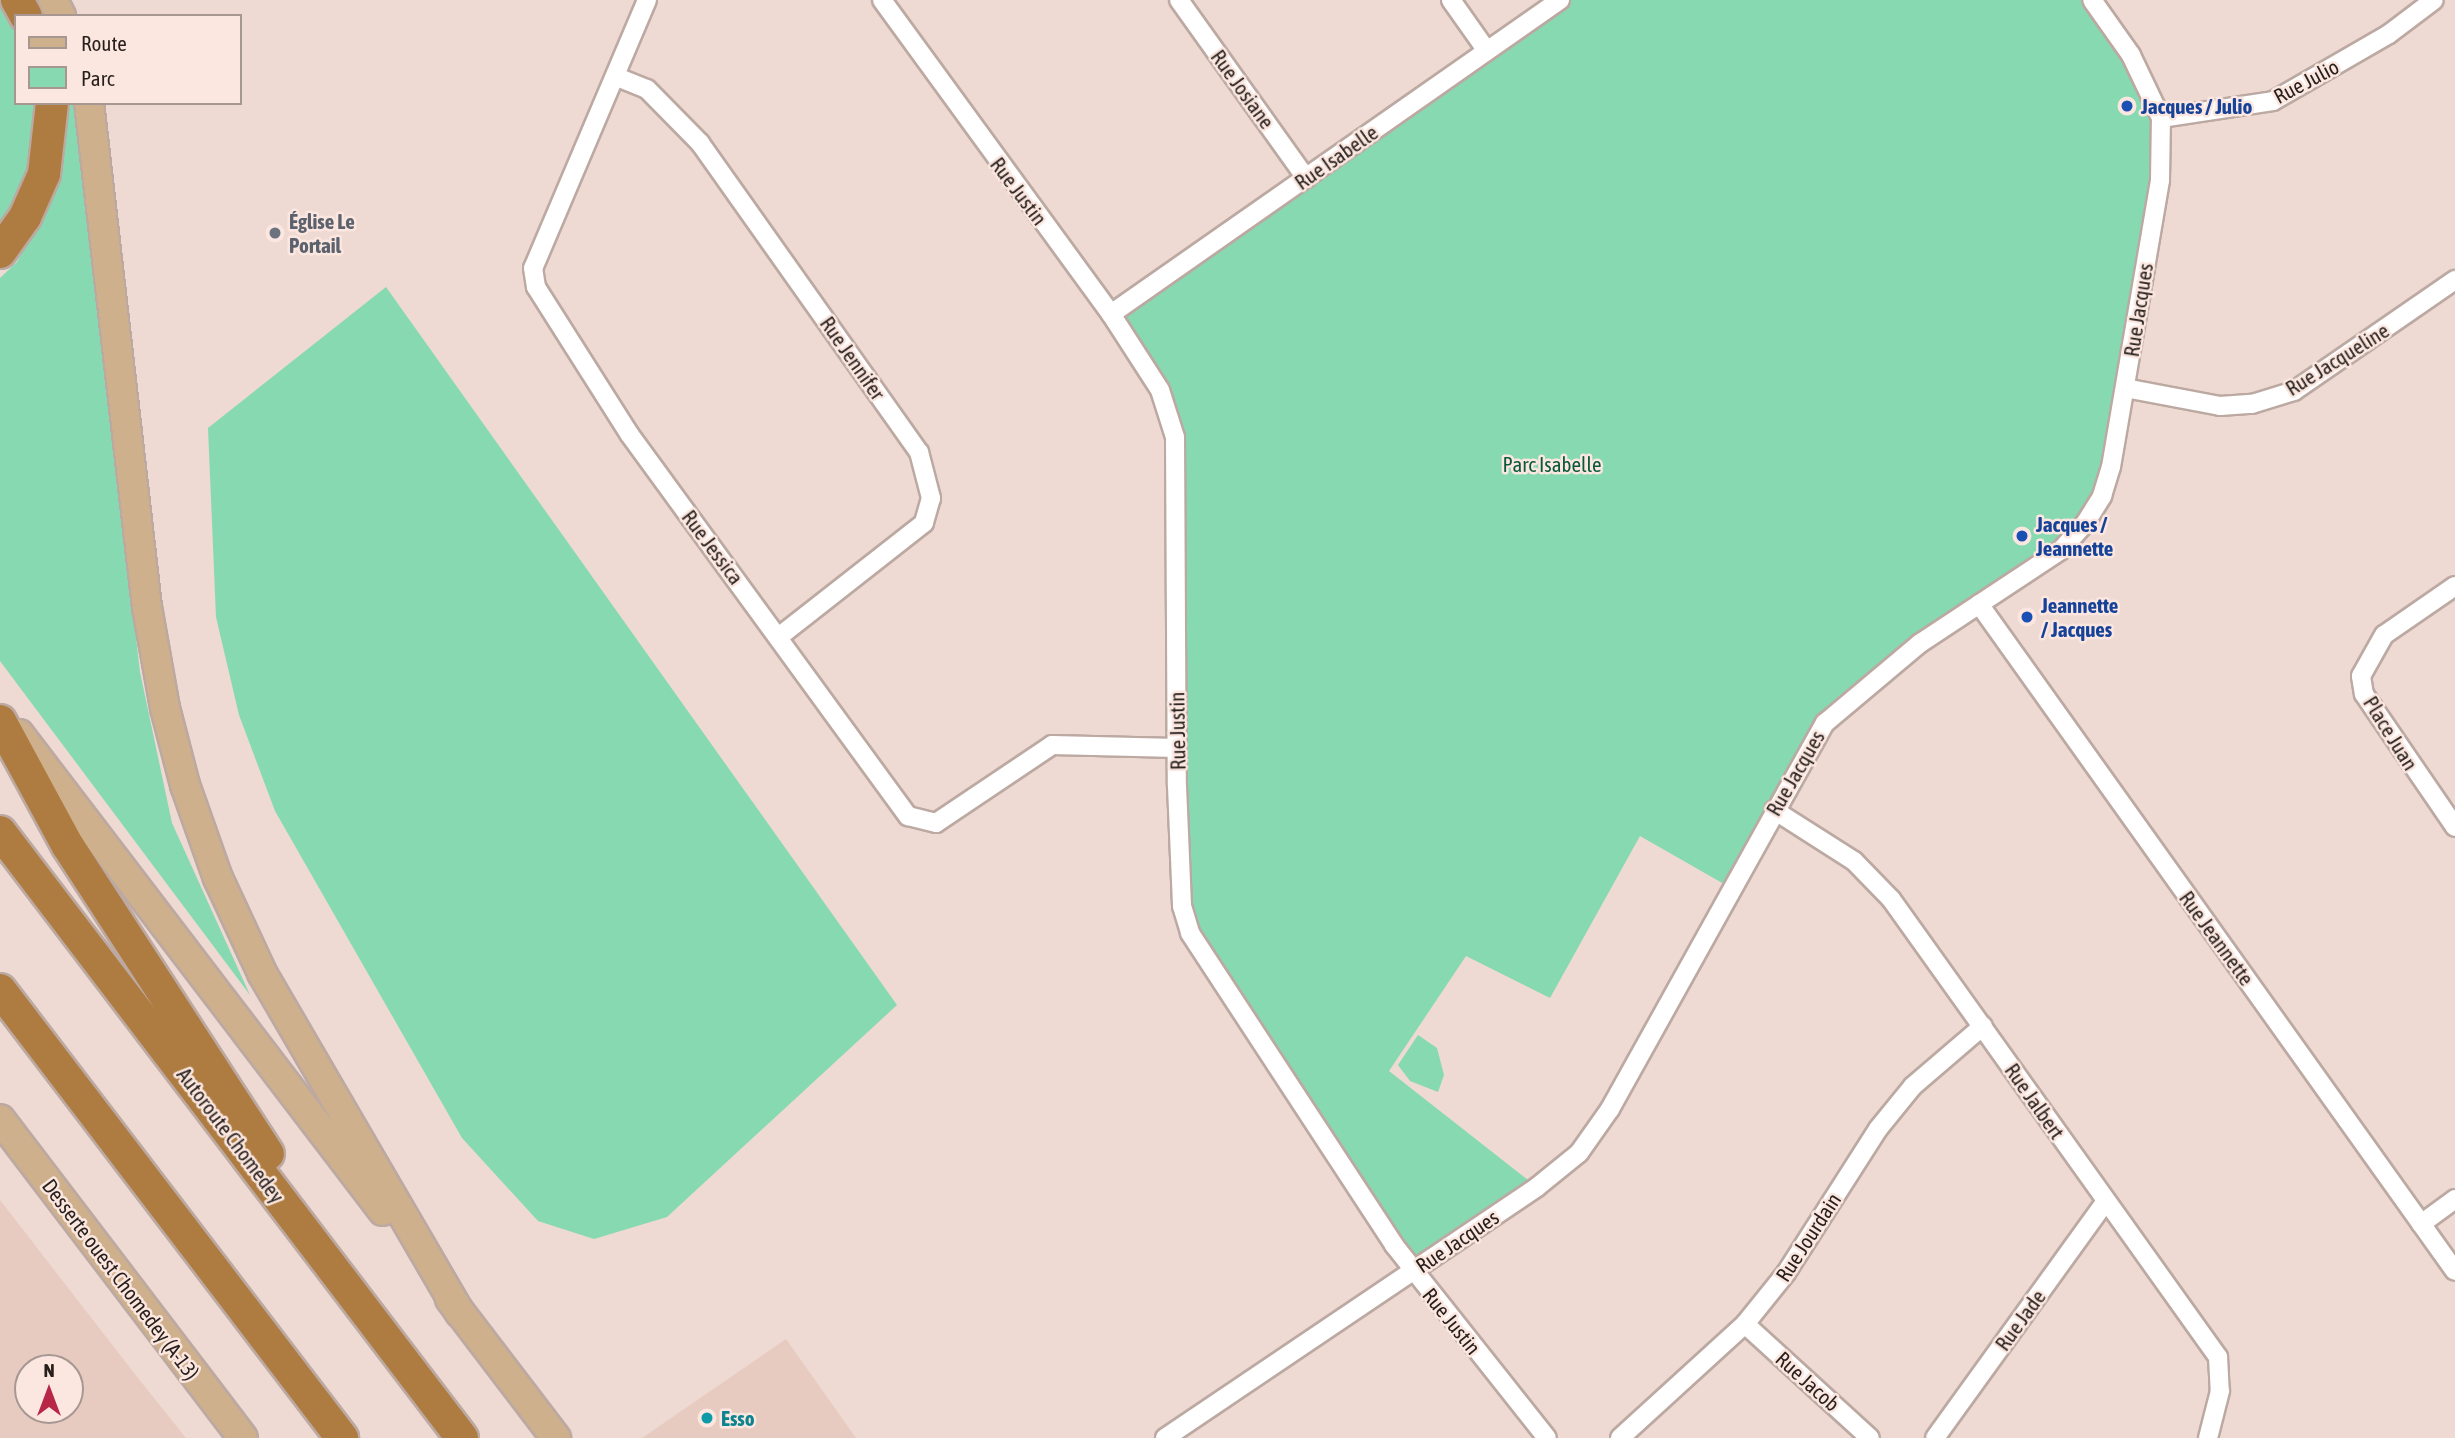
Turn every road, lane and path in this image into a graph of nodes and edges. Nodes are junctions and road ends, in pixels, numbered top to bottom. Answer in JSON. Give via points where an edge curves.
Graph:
{"nodes":[{"id":1,"x":647,"y":0,"type":"edge"},
{"id":2,"x":883,"y":0,"type":"edge"},
{"id":3,"x":1179,"y":0,"type":"edge"},
{"id":4,"x":1451,"y":0,"type":"edge"},
{"id":5,"x":1560,"y":0,"type":"edge"},
{"id":6,"x":2092,"y":0,"type":"edge"},
{"id":7,"x":2434,"y":0,"type":"edge"},
{"id":8,"x":1487,"y":51,"type":"junction"},
{"id":9,"x":617,"y":77,"type":"junction"},
{"id":10,"x":52,"y":105,"type":"edge"},
{"id":11,"x":89,"y":105,"type":"edge"},
{"id":12,"x":2161,"y":118,"type":"junction"},
{"id":13,"x":1307,"y":178,"type":"junction"},
{"id":14,"x":0,"y":252,"type":"edge"},
{"id":15,"x":2454,"y":284,"type":"edge"},
{"id":16,"x":1111,"y":314,"type":"junction"},
{"id":17,"x":2125,"y":388,"type":"junction"},
{"id":18,"x":2455,"y":586,"type":"edge"},
{"id":19,"x":1979,"y":604,"type":"junction"},
{"id":20,"x":780,"y":636,"type":"junction"},
{"id":21,"x":0,"y":710,"type":"edge"},
{"id":22,"x":0,"y":721,"type":"edge"},
{"id":23,"x":1177,"y":748,"type":"junction"},
{"id":24,"x":1774,"y":810,"type":"junction"},
{"id":25,"x":2455,"y":827,"type":"edge"},
{"id":26,"x":0,"y":832,"type":"edge"},
{"id":27,"x":0,"y":990,"type":"edge"},
{"id":28,"x":1983,"y":1026,"type":"junction"},
{"id":29,"x":0,"y":1119,"type":"edge"},
{"id":30,"x":2455,"y":1199,"type":"edge"},
{"id":31,"x":2105,"y":1202,"type":"junction"},
{"id":32,"x":2421,"y":1224,"type":"junction"},
{"id":33,"x":1412,"y":1271,"type":"junction"},
{"id":34,"x":2455,"y":1271,"type":"edge"},
{"id":35,"x":460,"y":1313,"type":"junction"},
{"id":36,"x":1745,"y":1324,"type":"junction"},
{"id":37,"x":383,"y":1335,"type":"junction"},
{"id":38,"x":243,"y":1438,"type":"edge"},
{"id":39,"x":342,"y":1438,"type":"edge"},
{"id":40,"x":462,"y":1438,"type":"edge"},
{"id":41,"x":556,"y":1438,"type":"edge"},
{"id":42,"x":1165,"y":1438,"type":"edge"},
{"id":43,"x":1548,"y":1438,"type":"edge"},
{"id":44,"x":1620,"y":1438,"type":"edge"},
{"id":45,"x":1870,"y":1438,"type":"edge"},
{"id":46,"x":1935,"y":1438,"type":"edge"},
{"id":47,"x":2208,"y":1438,"type":"edge"}],
"edges":[{"from":1,"to":9,"type":"street","name":"Rue Jessica"},
{"from":2,"to":16,"type":"street","name":"Rue Justin"},
{"from":3,"to":13,"type":"street","name":"Rue Josiane"},
{"from":4,"to":8,"type":"street"},
{"from":5,"to":8,"type":"street","name":"Rue Isabelle"},
{"from":6,"to":12,"type":"street","name":"Rue Jacques","via":[[2130,55]]},
{"from":7,"to":12,"type":"street","name":"Rue Julio","via":[[2389,34],[2273,101]]},
{"from":8,"to":13,"type":"street","name":"Rue Isabelle"},
{"from":9,"to":20,"type":"street","name":"Rue Jessica","via":[[546,231],[533,268],[536,287],[630,435]]},
{"from":9,"to":20,"type":"street","name":"Rue Jennifer","via":[[647,89],[700,143],[919,452],[931,498],[925,523]]},
{"from":10,"to":14,"type":"highway","via":[[44,173],[24,217]]},
{"from":11,"to":35,"type":"main road","via":[[147,607],[185,785],[218,878],[262,973]]},
{"from":12,"to":17,"type":"street","name":"Rue Jacques","via":[[2160,180]]},
{"from":13,"to":16,"type":"street","name":"Rue Isabelle"},
{"from":15,"to":17,"type":"street","name":"Rue Jacqueline","via":[[2294,391],[2252,404],[2220,406]]},
{"from":16,"to":23,"type":"street","name":"Rue Justin","via":[[1160,390],[1175,437]]},
{"from":17,"to":19,"type":"street","name":"Rue Jacques","via":[[2111,467],[2102,496],[2086,522],[2061,550]]},
{"from":18,"to":25,"type":"street","name":"Place Juan","via":[[2384,635],[2361,676],[2364,694]]},
{"from":19,"to":24,"type":"street","name":"Rue Jacques","via":[[1919,644],[1825,723]]},
{"from":19,"to":32,"type":"street","name":"Rue Jeannette"},
{"from":20,"to":23,"type":"street","name":"Rue Jessica","via":[[908,816],[936,822],[1052,746]]},
{"from":21,"to":35,"type":"main road"},
{"from":22,"to":37,"type":"highway","via":[[68,846],[127,930]]},
{"from":23,"to":33,"type":"street","name":"Rue Justin","via":[[1182,906],[1190,933]]},
{"from":24,"to":28,"type":"street","name":"Rue Jalbert","via":[[1854,861],[1891,899]]},
{"from":24,"to":33,"type":"street","name":"Rue Jacques","via":[[1611,1109],[1579,1153],[1537,1187]]},
{"from":26,"to":37,"type":"highway","name":"Autoroute Chomedey"},
{"from":27,"to":39,"type":"highway"},
{"from":28,"to":31,"type":"street","name":"Rue Jalbert"},
{"from":28,"to":36,"type":"street","name":"Rue Jourdain","via":[[1913,1086],[1878,1129],[1786,1273]]},
{"from":29,"to":38,"type":"main road","name":"Desserte ouest Chomedey (A-13)"},
{"from":30,"to":32,"type":"street"},
{"from":31,"to":46,"type":"street","name":"Rue Jade"},
{"from":31,"to":47,"type":"street","name":"Rue Jalbert","via":[[2218,1357],[2220,1391]]},
{"from":32,"to":34,"type":"street","name":"Rue Jeannette"},
{"from":33,"to":42,"type":"street","name":"Rue Jacques"},
{"from":33,"to":43,"type":"street","name":"Rue Justin"},
{"from":35,"to":41,"type":"main road"},
{"from":36,"to":44,"type":"street","name":"Rue Jourdain"},
{"from":36,"to":45,"type":"street","name":"Rue Jacob"},
{"from":37,"to":40,"type":"highway","name":"Autoroute Chomedey"}]}
